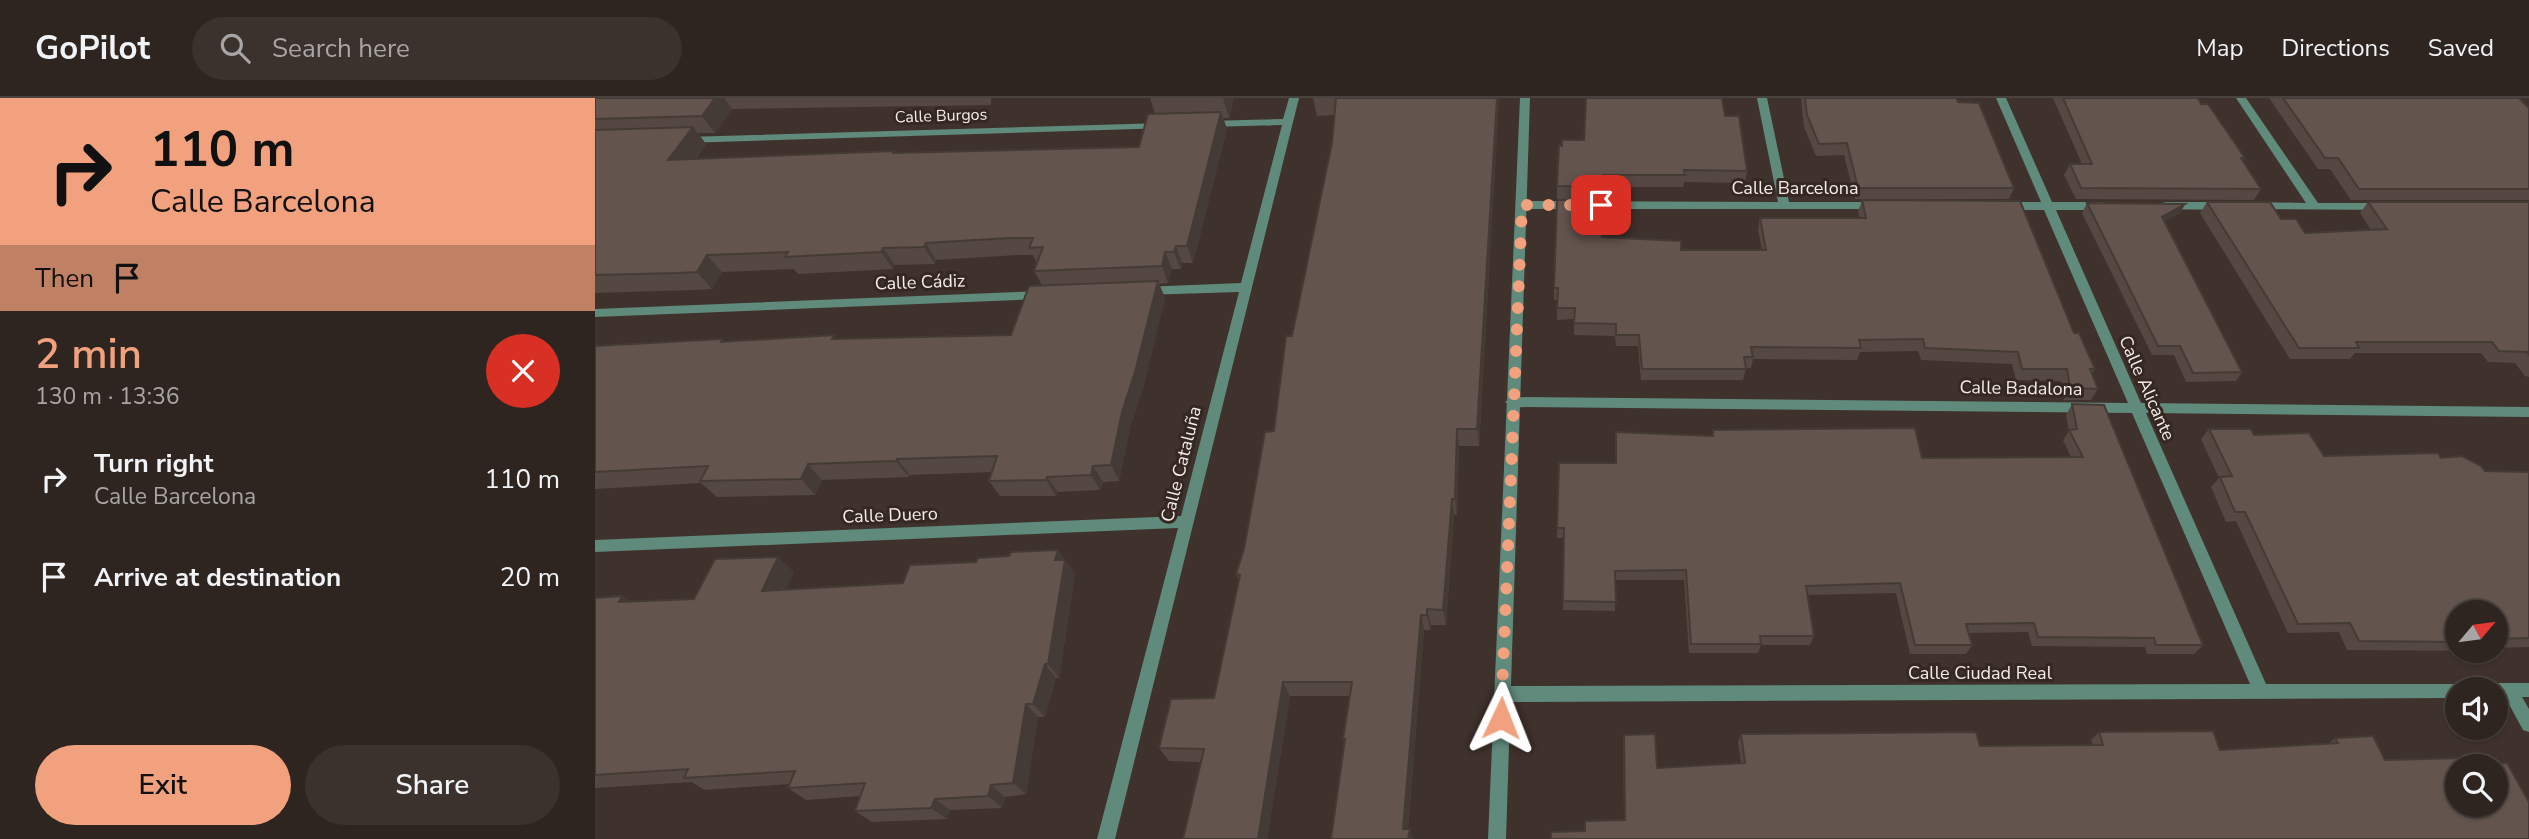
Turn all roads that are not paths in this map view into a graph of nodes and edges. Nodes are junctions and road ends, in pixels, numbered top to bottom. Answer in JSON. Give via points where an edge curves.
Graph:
{"nodes":[{"id":1,"x":1294,"y":98,"type":"edge"},
{"id":2,"x":1525,"y":98,"type":"edge"},
{"id":3,"x":1762,"y":98,"type":"edge"},
{"id":4,"x":2001,"y":98,"type":"edge"},
{"id":5,"x":2241,"y":98,"type":"edge"},
{"id":6,"x":1288,"y":122,"type":"junction"},
{"id":7,"x":1179,"y":125,"type":"edge"},
{"id":8,"x":1193,"y":125,"type":"edge"},
{"id":9,"x":675,"y":140,"type":"edge"},
{"id":10,"x":1522,"y":205,"type":"junction"},
{"id":11,"x":1784,"y":206,"type":"junction"},
{"id":12,"x":1894,"y":206,"type":"edge"},
{"id":13,"x":1997,"y":206,"type":"edge"},
{"id":14,"x":2049,"y":206,"type":"junction"},
{"id":15,"x":2115,"y":206,"type":"edge"},
{"id":16,"x":2155,"y":206,"type":"edge"},
{"id":17,"x":2315,"y":207,"type":"junction"},
{"id":18,"x":2395,"y":207,"type":"edge"},
{"id":19,"x":1246,"y":287,"type":"junction"},
{"id":20,"x":1136,"y":291,"type":"edge"},
{"id":21,"x":1052,"y":294,"type":"edge"},
{"id":22,"x":595,"y":313,"type":"edge"},
{"id":23,"x":1512,"y":402,"type":"junction"},
{"id":24,"x":2137,"y":408,"type":"junction"},
{"id":25,"x":2529,"y":412,"type":"edge"},
{"id":26,"x":1186,"y":523,"type":"junction"},
{"id":27,"x":595,"y":545,"type":"edge"},
{"id":28,"x":2508,"y":690,"type":"edge"},
{"id":29,"x":2529,"y":690,"type":"edge"},
{"id":30,"x":2260,"y":691,"type":"junction"},
{"id":31,"x":2445,"y":691,"type":"edge"},
{"id":32,"x":1502,"y":694,"type":"junction"},
{"id":33,"x":2508,"y":696,"type":"edge"},
{"id":34,"x":2529,"y":723,"type":"edge"},
{"id":35,"x":1106,"y":839,"type":"edge"},
{"id":36,"x":1497,"y":839,"type":"edge"}],
"edges":[{"from":1,"to":6,"type":"street","name":"Calle Cataluña"},
{"from":2,"to":10,"type":"street"},
{"from":3,"to":11,"type":"street"},
{"from":4,"to":14,"type":"street","name":"Calle Alicante"},
{"from":5,"to":17,"type":"street"},
{"from":6,"to":8,"type":"street"},
{"from":6,"to":19,"type":"street","name":"Calle Cataluña"},
{"from":7,"to":9,"type":"street","name":"Calle Burgos"},
{"from":10,"to":11,"type":"street","name":"Calle Barcelona"},
{"from":10,"to":23,"type":"street"},
{"from":11,"to":12,"type":"street","name":"Calle Barcelona"},
{"from":13,"to":14,"type":"street"},
{"from":14,"to":15,"type":"street"},
{"from":14,"to":24,"type":"street","name":"Calle Alicante"},
{"from":16,"to":17,"type":"street"},
{"from":17,"to":18,"type":"street"},
{"from":19,"to":20,"type":"street"},
{"from":19,"to":26,"type":"street","name":"Calle Cataluña"},
{"from":21,"to":22,"type":"street","name":"Calle Cádiz"},
{"from":23,"to":24,"type":"street","name":"Calle Badalona"},
{"from":23,"to":32,"type":"street"},
{"from":24,"to":25,"type":"street","name":"Calle Badalona"},
{"from":24,"to":30,"type":"street","name":"Calle Alicante"},
{"from":26,"to":27,"type":"street","name":"Calle Duero"},
{"from":26,"to":35,"type":"street","name":"Calle Cataluña"},
{"from":28,"to":29,"type":"street"},
{"from":30,"to":31,"type":"street","name":"Calle Ciudad Real"},
{"from":30,"to":32,"type":"street","name":"Calle Ciudad Real"},
{"from":32,"to":36,"type":"street"},
{"from":33,"to":34,"type":"street"}]}
